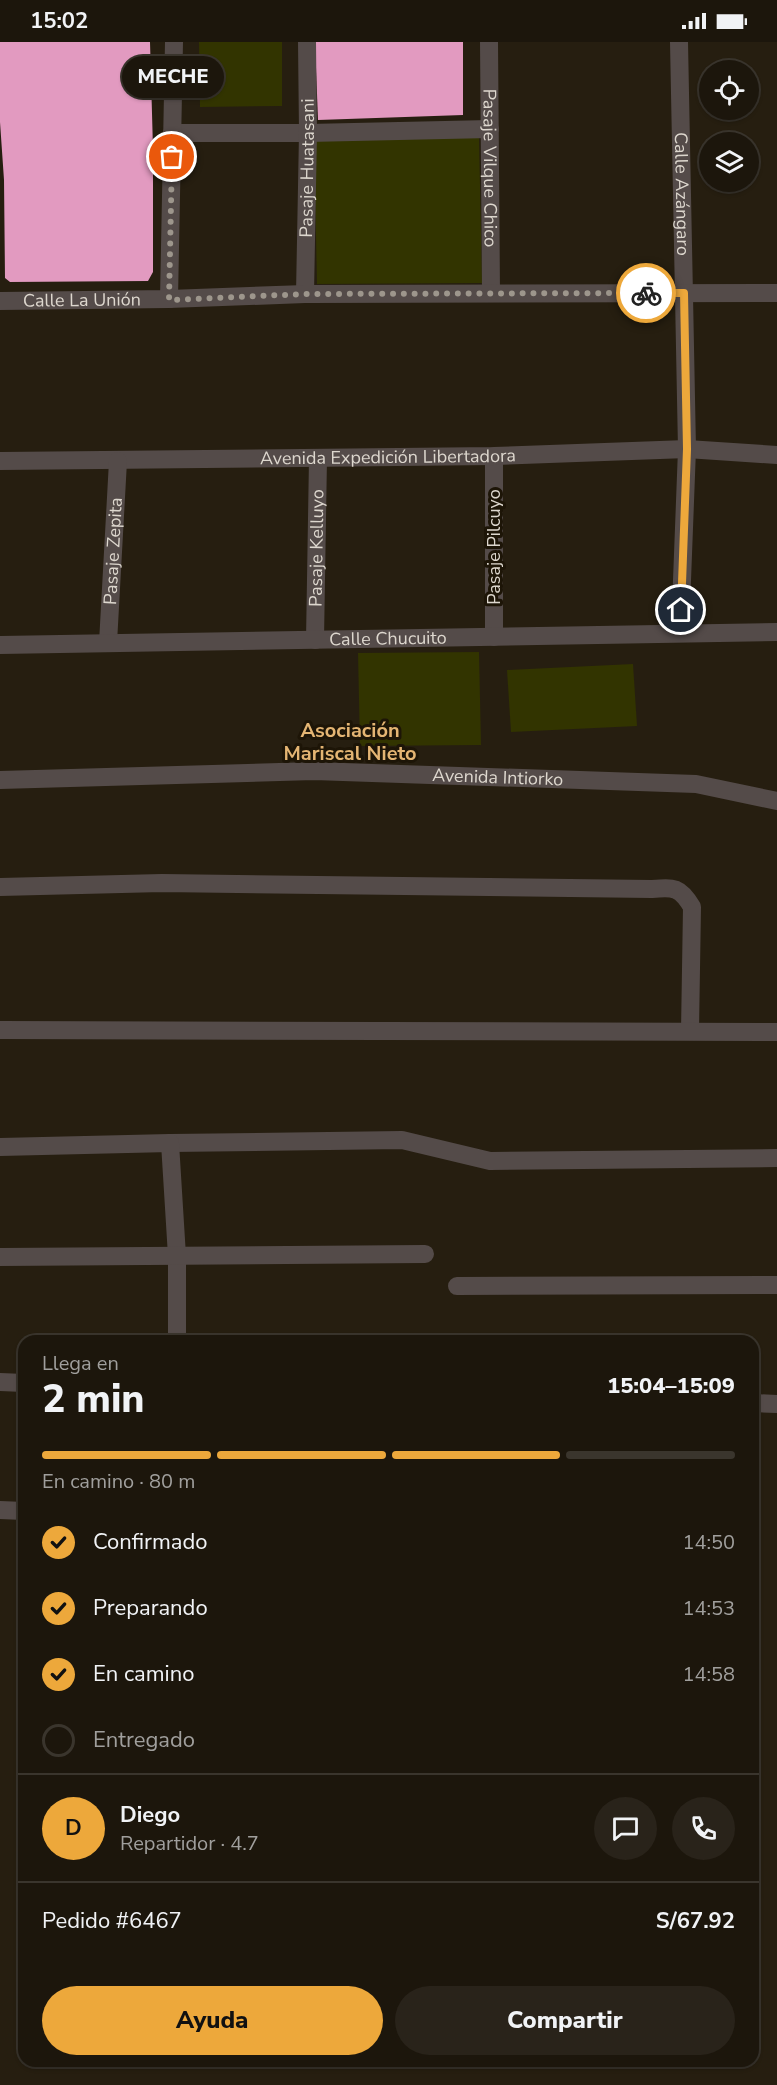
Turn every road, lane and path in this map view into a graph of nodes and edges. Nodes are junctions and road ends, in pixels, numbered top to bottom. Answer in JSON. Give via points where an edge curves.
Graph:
{"nodes":[{"id":1,"x":174,"y":42,"type":"edge"},
{"id":2,"x":307,"y":42,"type":"edge"},
{"id":3,"x":489,"y":42,"type":"edge"},
{"id":4,"x":680,"y":42,"type":"edge"},
{"id":5,"x":490,"y":129,"type":"junction"},
{"id":6,"x":172,"y":133,"type":"junction"},
{"id":7,"x":308,"y":133,"type":"junction"},
{"id":8,"x":491,"y":293,"type":"junction"},
{"id":9,"x":684,"y":293,"type":"junction"},
{"id":10,"x":777,"y":293,"type":"edge"},
{"id":11,"x":305,"y":294,"type":"junction"},
{"id":12,"x":169,"y":300,"type":"junction"},
{"id":13,"x":0,"y":301,"type":"edge"},
{"id":14,"x":687,"y":449,"type":"junction"},
{"id":15,"x":777,"y":455,"type":"edge"},
{"id":16,"x":494,"y":456,"type":"junction"},
{"id":17,"x":318,"y":458,"type":"junction"},
{"id":18,"x":0,"y":461,"type":"edge"},
{"id":19,"x":118,"y":461,"type":"junction"},
{"id":20,"x":777,"y":632,"type":"edge"},
{"id":21,"x":680,"y":633,"type":"junction"},
{"id":22,"x":494,"y":637,"type":"junction"},
{"id":23,"x":315,"y":640,"type":"junction"},
{"id":24,"x":108,"y":643,"type":"junction"},
{"id":25,"x":0,"y":645,"type":"edge"},
{"id":26,"x":0,"y":780,"type":"edge"},
{"id":27,"x":777,"y":801,"type":"edge"},
{"id":28,"x":0,"y":887,"type":"edge"},
{"id":29,"x":0,"y":1030,"type":"edge"},
{"id":30,"x":690,"y":1031,"type":"junction"},
{"id":31,"x":777,"y":1032,"type":"edge"},
{"id":32,"x":170,"y":1143,"type":"junction"},
{"id":33,"x":0,"y":1147,"type":"edge"},
{"id":34,"x":777,"y":1158,"type":"edge"},
{"id":35,"x":425,"y":1254,"type":"dead end"},
{"id":36,"x":177,"y":1256,"type":"junction"},
{"id":37,"x":0,"y":1257,"type":"edge"},
{"id":38,"x":457,"y":1286,"type":"dead end"},
{"id":39,"x":777,"y":1286,"type":"edge"},
{"id":40,"x":177,"y":1335,"type":"edge"},
{"id":41,"x":0,"y":1382,"type":"edge"},
{"id":42,"x":18,"y":1383,"type":"edge"},
{"id":43,"x":759,"y":1403,"type":"edge"},
{"id":44,"x":777,"y":1404,"type":"edge"},
{"id":45,"x":0,"y":1510,"type":"edge"},
{"id":46,"x":18,"y":1511,"type":"edge"}],
"edges":[{"from":1,"to":6,"type":"street"},
{"from":2,"to":7,"type":"street","name":"Pasaje Huatasani"},
{"from":3,"to":5,"type":"street","name":"Pasaje Vilque Chico"},
{"from":4,"to":9,"type":"street","name":"Calle Azángaro"},
{"from":5,"to":7,"type":"street"},
{"from":5,"to":8,"type":"street","name":"Pasaje Vilque Chico"},
{"from":6,"to":7,"type":"street"},
{"from":6,"to":12,"type":"street"},
{"from":7,"to":11,"type":"street","name":"Pasaje Huatasani"},
{"from":8,"to":9,"type":"street","name":"Calle La Unión"},
{"from":8,"to":11,"type":"street","name":"Calle La Unión"},
{"from":9,"to":10,"type":"street","name":"Calle La Unión"},
{"from":9,"to":14,"type":"street","name":"Calle Azángaro"},
{"from":11,"to":12,"type":"street","name":"Calle La Unión"},
{"from":12,"to":13,"type":"street","name":"Calle La Unión"},
{"from":14,"to":15,"type":"street","name":"Avenida Expedición Libertadora"},
{"from":14,"to":16,"type":"street","name":"Avenida Expedición Libertadora"},
{"from":14,"to":21,"type":"street","name":"Calle Azángaro"},
{"from":16,"to":17,"type":"street","name":"Avenida Expedición Libertadora"},
{"from":16,"to":22,"type":"street","name":"Pasaje Pilcuyo"},
{"from":17,"to":19,"type":"street","name":"Avenida Expedición Libertadora"},
{"from":17,"to":23,"type":"street","name":"Pasaje Kelluyo"},
{"from":18,"to":19,"type":"street","name":"Avenida Expedición Libertadora"},
{"from":19,"to":24,"type":"street","name":"Pasaje Zepita"},
{"from":20,"to":21,"type":"street","name":"Calle Chucuito"},
{"from":21,"to":22,"type":"street","name":"Calle Chucuito"},
{"from":22,"to":23,"type":"street","name":"Calle Chucuito"},
{"from":23,"to":24,"type":"street","name":"Calle Chucuito"},
{"from":24,"to":25,"type":"street","name":"Calle Chucuito"},
{"from":26,"to":27,"type":"street","name":"Avenida Intiorko","via":[[314,771],[696,784]]},
{"from":28,"to":30,"type":"street","via":[[162,883],[671,887],[684,894],[692,906]]},
{"from":29,"to":30,"type":"street"},
{"from":30,"to":31,"type":"street"},
{"from":32,"to":33,"type":"street"},
{"from":32,"to":34,"type":"street","via":[[402,1140],[490,1161]]},
{"from":32,"to":36,"type":"street"},
{"from":35,"to":36,"type":"street"},
{"from":36,"to":37,"type":"street"},
{"from":36,"to":40,"type":"street"},
{"from":38,"to":39,"type":"street"},
{"from":41,"to":42,"type":"street"},
{"from":43,"to":44,"type":"street"},
{"from":45,"to":46,"type":"street"}]}
